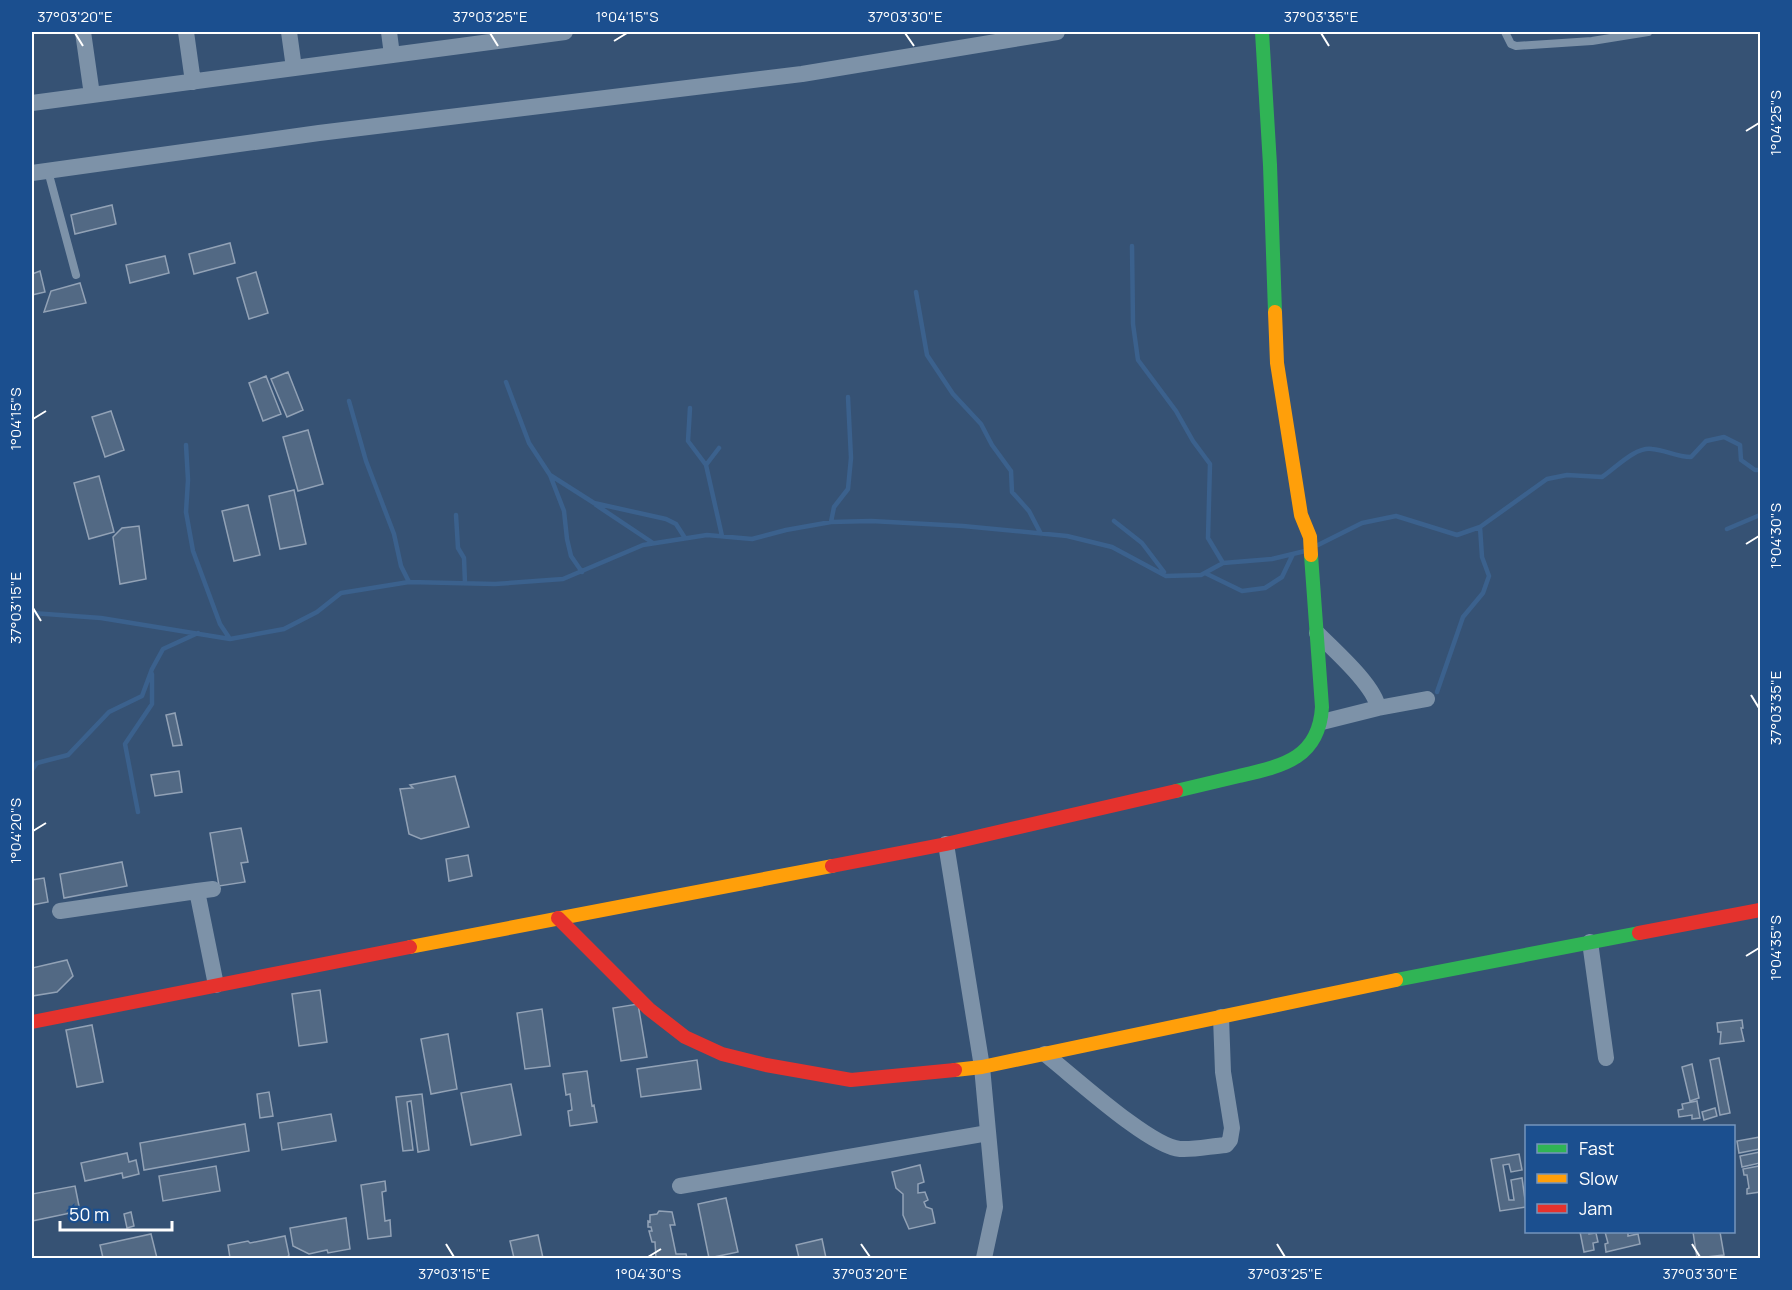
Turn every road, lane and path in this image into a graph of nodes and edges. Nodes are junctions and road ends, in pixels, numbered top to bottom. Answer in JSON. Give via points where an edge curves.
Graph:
{"nodes":[{"id":1,"x":83,"y":32,"type":"edge"},
{"id":2,"x":186,"y":32,"type":"edge"},
{"id":3,"x":289,"y":32,"type":"edge"},
{"id":4,"x":389,"y":32,"type":"edge"},
{"id":5,"x":565,"y":32,"type":"edge"},
{"id":6,"x":1057,"y":32,"type":"edge"},
{"id":7,"x":1262,"y":32,"type":"edge"},
{"id":8,"x":1505,"y":32,"type":"edge"},
{"id":9,"x":1648,"y":32,"type":"edge"},
{"id":10,"x":392,"y":55,"type":"junction"},
{"id":11,"x":294,"y":68,"type":"junction"},
{"id":12,"x":193,"y":81,"type":"junction"},
{"id":13,"x":92,"y":95,"type":"junction"},
{"id":14,"x":32,"y":103,"type":"edge"},
{"id":15,"x":40,"y":172,"type":"edge"},
{"id":16,"x":76,"y":275,"type":"dead end"},
{"id":17,"x":1317,"y":633,"type":"junction"},
{"id":18,"x":1427,"y":699,"type":"dead end"},
{"id":19,"x":1378,"y":708,"type":"junction"},
{"id":20,"x":1322,"y":722,"type":"junction"},
{"id":21,"x":946,"y":844,"type":"junction"},
{"id":22,"x":1761,"y":910,"type":"edge"},
{"id":23,"x":60,"y":911,"type":"dead end"},
{"id":24,"x":558,"y":918,"type":"junction"},
{"id":25,"x":1590,"y":942,"type":"junction"},
{"id":26,"x":216,"y":985,"type":"junction"},
{"id":27,"x":1221,"y":1017,"type":"junction"},
{"id":28,"x":32,"y":1022,"type":"edge"},
{"id":29,"x":1045,"y":1054,"type":"junction"},
{"id":30,"x":1606,"y":1058,"type":"dead end"},
{"id":31,"x":982,"y":1067,"type":"junction"},
{"id":32,"x":988,"y":1133,"type":"junction"},
{"id":33,"x":680,"y":1186,"type":"dead end"},
{"id":34,"x":984,"y":1258,"type":"edge"}],
"edges":[{"from":1,"to":13,"type":"street"},
{"from":2,"to":12,"type":"street"},
{"from":3,"to":11,"type":"street"},
{"from":4,"to":10,"type":"street"},
{"from":5,"to":10,"type":"street"},
{"from":6,"to":15,"type":"street","via":[[802,74],[319,133]]},
{"from":7,"to":17,"type":"street","via":[[1276,363],[1301,515],[1310,537]]},
{"from":8,"to":9,"type":"lane","via":[[1516,46],[1592,41]]},
{"from":10,"to":11,"type":"street"},
{"from":11,"to":12,"type":"street"},
{"from":12,"to":13,"type":"street"},
{"from":13,"to":14,"type":"street"},
{"from":15,"to":16,"type":"lane"},
{"from":17,"to":19,"type":"street","via":[[1377,699]]},
{"from":17,"to":20,"type":"street"},
{"from":18,"to":19,"type":"street"},
{"from":19,"to":20,"type":"street"},
{"from":20,"to":21,"type":"street","via":[[1310,746],[1278,767]]},
{"from":21,"to":24,"type":"street"},
{"from":21,"to":31,"type":"street"},
{"from":22,"to":25,"type":"street"},
{"from":23,"to":26,"type":"street","via":[[205,890]]},
{"from":24,"to":26,"type":"street"},
{"from":24,"to":31,"type":"street","via":[[649,1009],[685,1037],[722,1054],[851,1080]]},
{"from":25,"to":27,"type":"street"},
{"from":25,"to":30,"type":"street"},
{"from":26,"to":28,"type":"street"},
{"from":27,"to":29,"type":"street"},
{"from":27,"to":29,"type":"street","via":[[1223,1072],[1232,1128],[1226,1145],[1180,1149],[1166,1146],[1124,1119]]},
{"from":29,"to":31,"type":"street"},
{"from":31,"to":32,"type":"street"},
{"from":32,"to":33,"type":"street"},
{"from":32,"to":34,"type":"street","via":[[995,1207]]}]}
